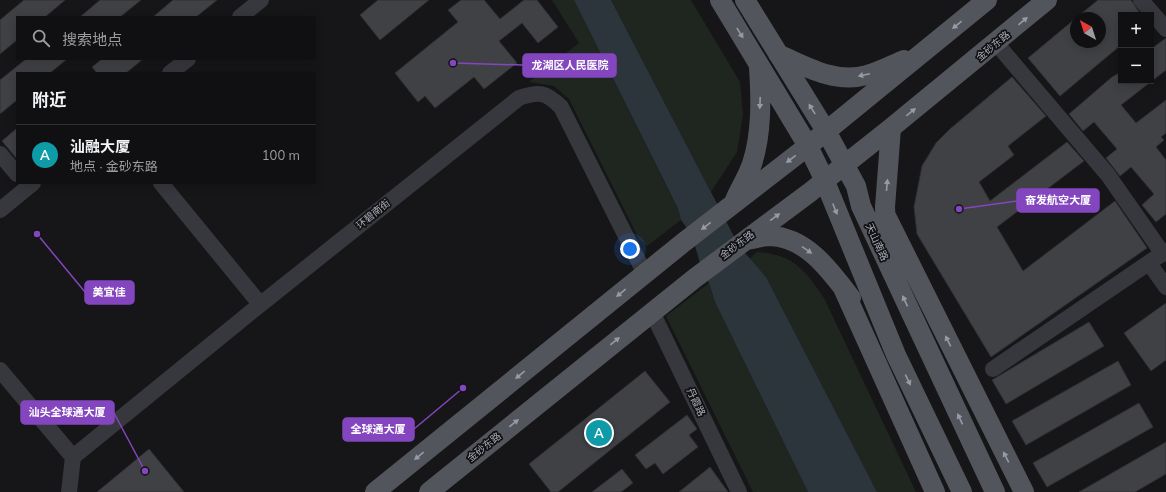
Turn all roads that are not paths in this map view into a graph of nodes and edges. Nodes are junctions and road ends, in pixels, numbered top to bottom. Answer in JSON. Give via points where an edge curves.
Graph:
{"nodes":[{"id":1,"x":261,"y":0,"type":"edge"},
{"id":2,"x":720,"y":0,"type":"edge"},
{"id":3,"x":745,"y":0,"type":"edge"},
{"id":4,"x":987,"y":0,"type":"edge"},
{"id":5,"x":1047,"y":0,"type":"edge"},
{"id":6,"x":1141,"y":0,"type":"edge"},
{"id":7,"x":241,"y":16,"type":"edge"},
{"id":8,"x":1166,"y":29,"type":"edge"},
{"id":9,"x":996,"y":43,"type":"junction"},
{"id":10,"x":926,"y":50,"type":"junction"},
{"id":11,"x":778,"y":54,"type":"junction"},
{"id":12,"x":187,"y":60,"type":"edge"},
{"id":13,"x":759,"y":64,"type":"junction"},
{"id":14,"x":171,"y":72,"type":"edge"},
{"id":15,"x":891,"y":128,"type":"junction"},
{"id":16,"x":826,"y":131,"type":"junction"},
{"id":17,"x":808,"y":146,"type":"junction"},
{"id":18,"x":0,"y":154,"type":"edge"},
{"id":19,"x":844,"y":165,"type":"junction"},
{"id":20,"x":16,"y":173,"type":"edge"},
{"id":21,"x":824,"y":179,"type":"junction"},
{"id":22,"x":29,"y":184,"type":"edge"},
{"id":23,"x":162,"y":184,"type":"edge"},
{"id":24,"x":730,"y":207,"type":"junction"},
{"id":25,"x":0,"y":210,"type":"edge"},
{"id":26,"x":885,"y":214,"type":"junction"},
{"id":27,"x":744,"y":240,"type":"junction"},
{"id":28,"x":1164,"y":253,"type":"edge"},
{"id":29,"x":1149,"y":263,"type":"junction"},
{"id":30,"x":888,"y":266,"type":"junction"},
{"id":31,"x":645,"y":274,"type":"junction"},
{"id":32,"x":843,"y":288,"type":"junction"},
{"id":33,"x":1166,"y":288,"type":"edge"},
{"id":34,"x":260,"y":304,"type":"junction"},
{"id":35,"x":652,"y":312,"type":"junction"},
{"id":36,"x":896,"y":355,"type":"junction"},
{"id":37,"x":993,"y":369,"type":"dead end"},
{"id":38,"x":0,"y":370,"type":"edge"},
{"id":39,"x":934,"y":435,"type":"junction"},
{"id":40,"x":970,"y":439,"type":"junction"},
{"id":41,"x":73,"y":457,"type":"junction"},
{"id":42,"x":69,"y":492,"type":"edge"},
{"id":43,"x":375,"y":492,"type":"edge"},
{"id":44,"x":429,"y":492,"type":"edge"},
{"id":45,"x":739,"y":492,"type":"edge"},
{"id":46,"x":934,"y":492,"type":"edge"},
{"id":47,"x":948,"y":492,"type":"edge"},
{"id":48,"x":962,"y":492,"type":"edge"},
{"id":49,"x":995,"y":492,"type":"edge"},
{"id":50,"x":1015,"y":492,"type":"edge"},
{"id":51,"x":1024,"y":492,"type":"edge"}],
"edges":[{"from":1,"to":7,"type":"street"},
{"from":2,"to":13,"type":"main road","one_way":true},
{"from":3,"to":11,"type":"main road","name":"天山南路"},
{"from":4,"to":10,"type":"main road","one_way":true},
{"from":9,"to":5,"type":"main road","name":"金砂东路","one_way":true},
{"from":6,"to":8,"type":"street"},
{"from":15,"to":9,"type":"main road","name":"金砂东路","one_way":true},
{"from":9,"to":28,"type":"street","via":[[1108,175]]},
{"from":10,"to":11,"type":"main road","one_way":true,"via":[[867,75],[841,78],[811,69]]},
{"from":10,"to":16,"type":"main road"},
{"from":16,"to":11,"type":"main road","name":"天山南路","one_way":true},
{"from":12,"to":14,"type":"street"},
{"from":13,"to":17,"type":"main road"},
{"from":13,"to":24,"type":"main road","one_way":true,"via":[[761,101],[752,164]]},
{"from":15,"to":19,"type":"main road","name":"金砂东路"},
{"from":26,"to":15,"type":"main road","one_way":true},
{"from":16,"to":17,"type":"main road"},
{"from":16,"to":19,"type":"main road","name":"天山南路"},
{"from":17,"to":21,"type":"main road"},
{"from":17,"to":24,"type":"main road","one_way":true},
{"from":18,"to":20,"type":"street"},
{"from":19,"to":21,"type":"main road","name":"金砂东路"},
{"from":19,"to":30,"type":"main road","name":"天山南路","via":[[856,186],[861,206]]},
{"from":27,"to":21,"type":"main road","name":"金砂东路","one_way":true},
{"from":21,"to":36,"type":"main road","one_way":true},
{"from":22,"to":25,"type":"street"},
{"from":23,"to":34,"type":"street"},
{"from":24,"to":31,"type":"main road","one_way":true},
{"from":26,"to":30,"type":"main road"},
{"from":51,"to":26,"type":"main road","one_way":true},
{"from":27,"to":32,"type":"main road","one_way":true,"via":[[771,236],[793,242],[810,251]]},
{"from":27,"to":35,"type":"main road","name":"金砂东路"},
{"from":28,"to":29,"type":"street"},
{"from":29,"to":33,"type":"street"},
{"from":29,"to":37,"type":"street"},
{"from":40,"to":30,"type":"main road","name":"天山南路","one_way":true},
{"from":31,"to":34,"type":"street","name":"环碧南街","via":[[561,107],[550,97],[535,93],[519,98]]},
{"from":31,"to":43,"type":"main road","one_way":true},
{"from":32,"to":36,"type":"main road"},
{"from":32,"to":46,"type":"main road"},
{"from":34,"to":41,"type":"street","name":"环碧南街"},
{"from":44,"to":35,"type":"main road","name":"金砂东路","one_way":true},
{"from":35,"to":45,"type":"street","name":"丹霞路"},
{"from":36,"to":39,"type":"main road","one_way":true},
{"from":38,"to":41,"type":"street"},
{"from":39,"to":47,"type":"main road"},
{"from":39,"to":48,"type":"main road"},
{"from":40,"to":49,"type":"main road","name":"天山南路"},
{"from":40,"to":50,"type":"main road"},
{"from":41,"to":42,"type":"street"}]}
